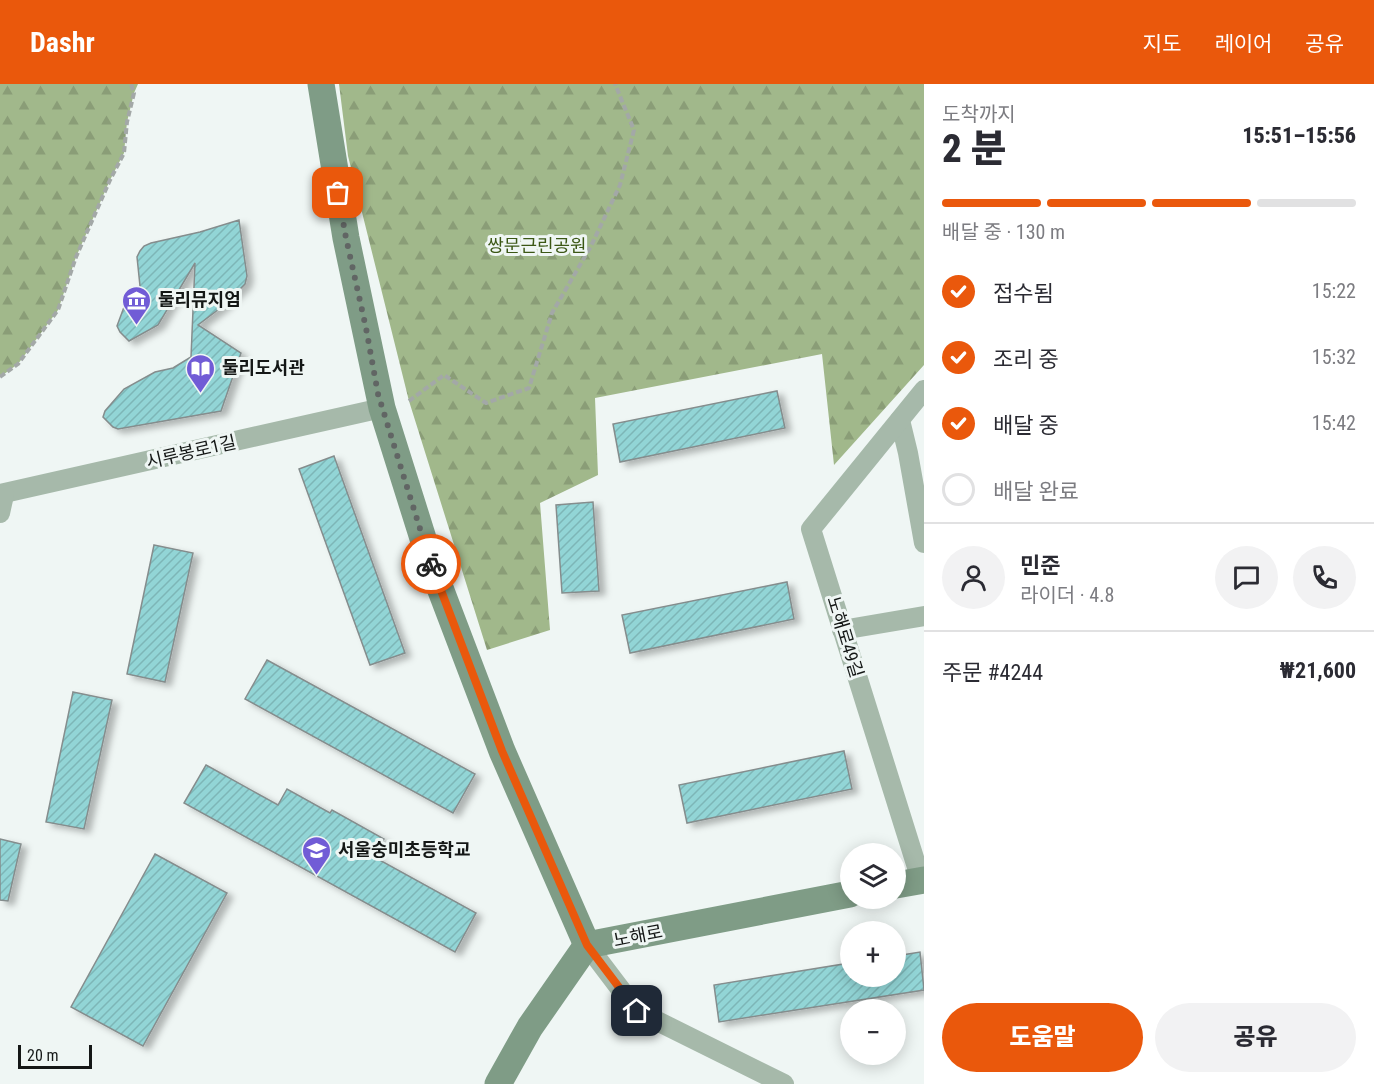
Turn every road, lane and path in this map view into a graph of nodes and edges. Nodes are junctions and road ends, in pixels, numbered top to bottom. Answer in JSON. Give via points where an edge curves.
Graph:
{"nodes":[{"id":1,"x":131,"y":84,"type":"edge"},
{"id":2,"x":321,"y":84,"type":"edge"},
{"id":3,"x":615,"y":84,"type":"edge"},
{"id":4,"x":0,"y":377,"type":"edge"},
{"id":5,"x":924,"y":390,"type":"edge"},
{"id":6,"x":409,"y":401,"type":"dead end"},
{"id":7,"x":382,"y":408,"type":"junction"},
{"id":8,"x":900,"y":420,"type":"junction"},
{"id":9,"x":1,"y":501,"type":"edge"},
{"id":10,"x":924,"y":543,"type":"edge"},
{"id":11,"x":924,"y":616,"type":"edge"},
{"id":12,"x":842,"y":630,"type":"junction"},
{"id":13,"x":913,"y":882,"type":"edge"},
{"id":14,"x":840,"y":896,"type":"edge"},
{"id":15,"x":587,"y":945,"type":"junction"},
{"id":16,"x":498,"y":1084,"type":"edge"},
{"id":17,"x":784,"y":1084,"type":"edge"}],
"edges":[{"from":1,"to":4,"type":"path","via":[[134,93],[124,153],[76,257],[58,310],[18,364]]},
{"from":2,"to":7,"type":"street","via":[[346,238]]},
{"from":3,"to":6,"type":"path","via":[[634,130],[620,185],[591,246],[552,313],[529,388],[486,403],[444,375]]},
{"from":5,"to":8,"type":"street","name":"노해로49길"},
{"from":7,"to":9,"type":"street","name":"시루봉로1길"},
{"from":7,"to":15,"type":"street","via":[[432,567],[502,751]]},
{"from":8,"to":10,"type":"street"},
{"from":8,"to":12,"type":"street","name":"노해로49길","via":[[811,529]]},
{"from":11,"to":12,"type":"street"},
{"from":12,"to":13,"type":"street","name":"노해로49길"},
{"from":14,"to":15,"type":"street","name":"노해로"},
{"from":15,"to":16,"type":"street","via":[[530,1027]]},
{"from":15,"to":17,"type":"street","via":[[637,1011]]}]}
